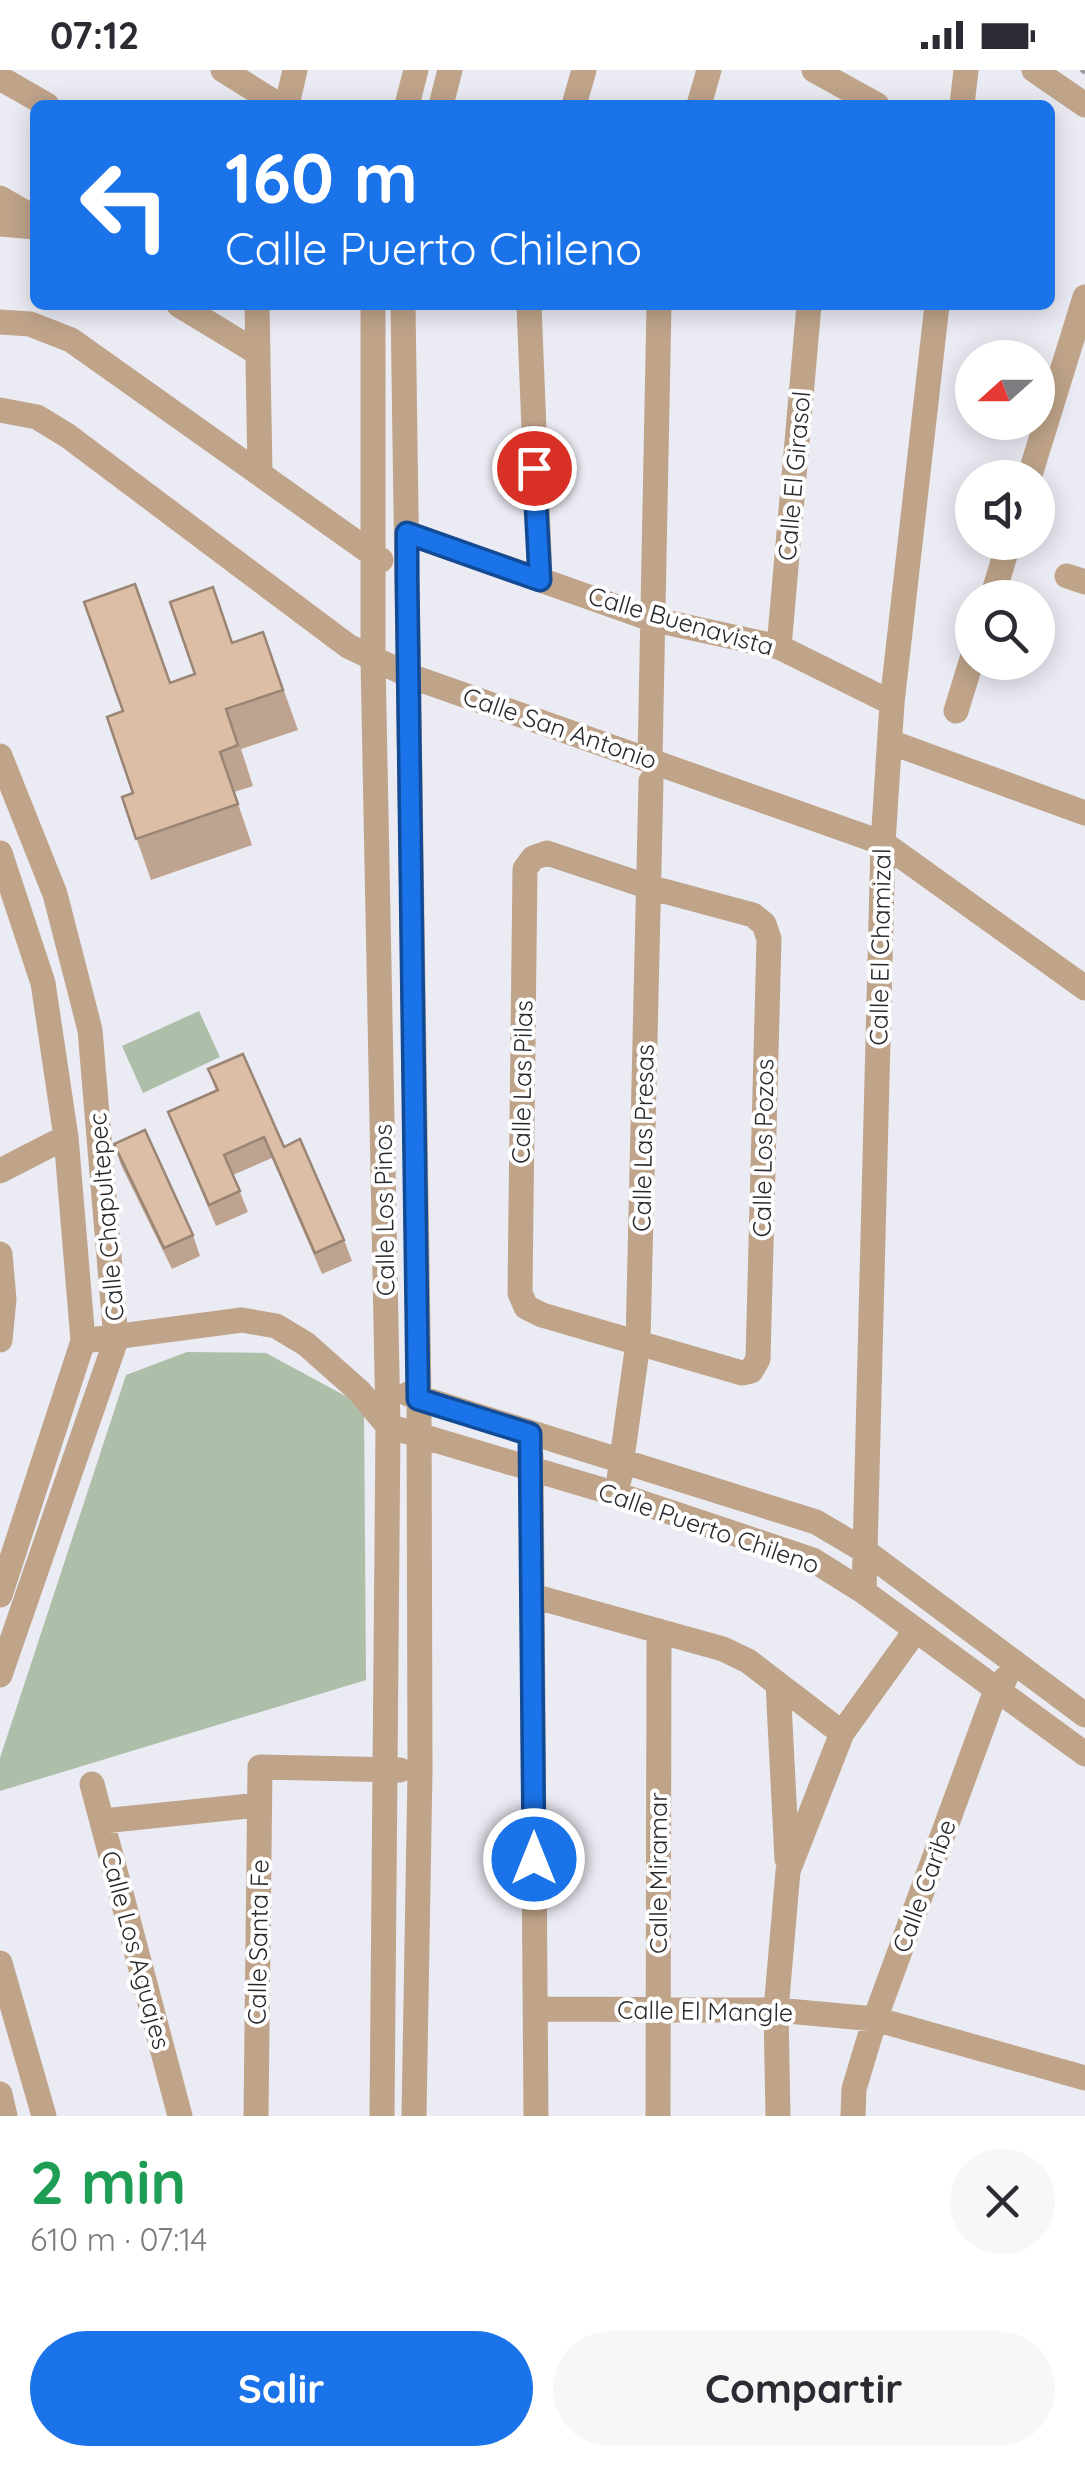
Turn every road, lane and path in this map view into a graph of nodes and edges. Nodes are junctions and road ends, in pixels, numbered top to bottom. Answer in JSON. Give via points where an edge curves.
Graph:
{"nodes":[{"id":1,"x":223,"y":70,"type":"edge"},
{"id":2,"x":295,"y":70,"type":"edge"},
{"id":3,"x":416,"y":70,"type":"edge"},
{"id":4,"x":450,"y":70,"type":"edge"},
{"id":5,"x":584,"y":70,"type":"edge"},
{"id":6,"x":709,"y":70,"type":"edge"},
{"id":7,"x":966,"y":70,"type":"edge"},
{"id":8,"x":1034,"y":70,"type":"edge"},
{"id":9,"x":822,"y":74,"type":"edge"},
{"id":10,"x":0,"y":78,"type":"edge"},
{"id":11,"x":38,"y":100,"type":"edge"},
{"id":12,"x":271,"y":100,"type":"edge"},
{"id":13,"x":288,"y":100,"type":"edge"},
{"id":14,"x":408,"y":100,"type":"edge"},
{"id":15,"x":442,"y":100,"type":"edge"},
{"id":16,"x":575,"y":100,"type":"edge"},
{"id":17,"x":701,"y":100,"type":"edge"},
{"id":18,"x":826,"y":100,"type":"edge"},
{"id":19,"x":868,"y":100,"type":"edge"},
{"id":20,"x":963,"y":100,"type":"edge"},
{"id":21,"x":1085,"y":105,"type":"edge"},
{"id":22,"x":0,"y":198,"type":"edge"},
{"id":23,"x":30,"y":215,"type":"edge"},
{"id":24,"x":0,"y":224,"type":"edge"},
{"id":25,"x":30,"y":227,"type":"edge"},
{"id":26,"x":1085,"y":297,"type":"edge"},
{"id":27,"x":187,"y":310,"type":"edge"},
{"id":28,"x":256,"y":310,"type":"edge"},
{"id":29,"x":373,"y":310,"type":"edge"},
{"id":30,"x":403,"y":310,"type":"edge"},
{"id":31,"x":529,"y":310,"type":"edge"},
{"id":32,"x":659,"y":310,"type":"edge"},
{"id":33,"x":809,"y":310,"type":"edge"},
{"id":34,"x":936,"y":310,"type":"edge"},
{"id":35,"x":0,"y":322,"type":"edge"},
{"id":36,"x":258,"y":354,"type":"junction"},
{"id":37,"x":0,"y":410,"type":"edge"},
{"id":38,"x":1035,"y":460,"type":"edge"},
{"id":39,"x":260,"y":473,"type":"junction"},
{"id":40,"x":407,"y":533,"type":"junction"},
{"id":41,"x":374,"y":555,"type":"junction"},
{"id":42,"x":407,"y":576,"type":"junction"},
{"id":43,"x":540,"y":580,"type":"junction"},
{"id":44,"x":651,"y":618,"type":"junction"},
{"id":45,"x":779,"y":647,"type":"junction"},
{"id":46,"x":374,"y":660,"type":"junction"},
{"id":47,"x":410,"y":676,"type":"junction"},
{"id":48,"x":966,"y":680,"type":"edge"},
{"id":49,"x":892,"y":703,"type":"junction"},
{"id":50,"x":956,"y":711,"type":"dead end"},
{"id":51,"x":890,"y":742,"type":"junction"},
{"id":52,"x":0,"y":756,"type":"edge"},
{"id":53,"x":650,"y":771,"type":"junction"},
{"id":54,"x":1085,"y":812,"type":"edge"},
{"id":55,"x":882,"y":843,"type":"junction"},
{"id":56,"x":0,"y":853,"type":"edge"},
{"id":57,"x":649,"y":887,"type":"junction"},
{"id":58,"x":1085,"y":988,"type":"edge"},
{"id":59,"x":66,"y":1137,"type":"junction"},
{"id":60,"x":0,"y":1171,"type":"edge"},
{"id":61,"x":0,"y":1254,"type":"edge"},
{"id":62,"x":0,"y":1340,"type":"edge"},
{"id":63,"x":116,"y":1340,"type":"junction"},
{"id":64,"x":82,"y":1341,"type":"junction"},
{"id":65,"x":638,"y":1343,"type":"junction"},
{"id":66,"x":388,"y":1386,"type":"junction"},
{"id":67,"x":360,"y":1391,"type":"junction"},
{"id":68,"x":418,"y":1399,"type":"junction"},
{"id":69,"x":388,"y":1426,"type":"junction"},
{"id":70,"x":530,"y":1434,"type":"junction"},
{"id":71,"x":418,"y":1438,"type":"junction"},
{"id":72,"x":622,"y":1465,"type":"junction"},
{"id":73,"x":531,"y":1468,"type":"junction"},
{"id":74,"x":616,"y":1494,"type":"junction"},
{"id":75,"x":865,"y":1551,"type":"junction"},
{"id":76,"x":864,"y":1592,"type":"junction"},
{"id":77,"x":0,"y":1595,"type":"edge"},
{"id":78,"x":533,"y":1596,"type":"junction"},
{"id":79,"x":916,"y":1630,"type":"junction"},
{"id":80,"x":659,"y":1631,"type":"junction"},
{"id":81,"x":1016,"y":1664,"type":"junction"},
{"id":82,"x":0,"y":1675,"type":"edge"},
{"id":83,"x":778,"y":1684,"type":"junction"},
{"id":84,"x":996,"y":1690,"type":"junction"},
{"id":85,"x":1085,"y":1715,"type":"edge"},
{"id":86,"x":842,"y":1733,"type":"junction"},
{"id":87,"x":1085,"y":1754,"type":"edge"},
{"id":88,"x":383,"y":1770,"type":"junction"},
{"id":89,"x":420,"y":1771,"type":"junction"},
{"id":90,"x":92,"y":1784,"type":"dead end"},
{"id":91,"x":259,"y":1806,"type":"junction"},
{"id":92,"x":103,"y":1821,"type":"junction"},
{"id":93,"x":788,"y":1871,"type":"junction"},
{"id":94,"x":0,"y":1962,"type":"edge"},
{"id":95,"x":4,"y":2002,"type":"edge"},
{"id":96,"x":535,"y":2009,"type":"junction"},
{"id":97,"x":657,"y":2010,"type":"junction"},
{"id":98,"x":776,"y":2010,"type":"junction"},
{"id":99,"x":876,"y":2019,"type":"junction"},
{"id":100,"x":1085,"y":2078,"type":"edge"},
{"id":101,"x":0,"y":2094,"type":"edge"},
{"id":102,"x":382,"y":2111,"type":"edge"},
{"id":103,"x":413,"y":2111,"type":"edge"},
{"id":104,"x":5,"y":2116,"type":"edge"},
{"id":105,"x":44,"y":2116,"type":"edge"},
{"id":106,"x":180,"y":2116,"type":"edge"},
{"id":107,"x":256,"y":2116,"type":"edge"},
{"id":108,"x":536,"y":2116,"type":"edge"},
{"id":109,"x":658,"y":2116,"type":"edge"},
{"id":110,"x":778,"y":2116,"type":"edge"},
{"id":111,"x":853,"y":2116,"type":"edge"}],
"edges":[{"from":1,"to":12,"type":"street"},
{"from":2,"to":13,"type":"street"},
{"from":3,"to":14,"type":"street"},
{"from":4,"to":15,"type":"street"},
{"from":5,"to":16,"type":"street"},
{"from":6,"to":17,"type":"street"},
{"from":7,"to":20,"type":"street"},
{"from":8,"to":21,"type":"street"},
{"from":9,"to":18,"type":"street"},
{"from":9,"to":19,"type":"street"},
{"from":10,"to":11,"type":"street"},
{"from":22,"to":23,"type":"street"},
{"from":24,"to":25,"type":"street"},
{"from":26,"to":38,"type":"street"},
{"from":27,"to":36,"type":"street"},
{"from":28,"to":36,"type":"street"},
{"from":29,"to":41,"type":"street","name":"Calle Los Pinos"},
{"from":30,"to":40,"type":"street","name":"Calle Los Pinos"},
{"from":31,"to":43,"type":"street"},
{"from":32,"to":44,"type":"street","name":"Calle Las Presas"},
{"from":33,"to":45,"type":"street","name":"Calle El Girasol"},
{"from":34,"to":49,"type":"street","name":"Calle El Chamizal"},
{"from":35,"to":39,"type":"street","via":[[30,324],[71,340]]},
{"from":36,"to":39,"type":"street"},
{"from":37,"to":46,"type":"street","name":"Calle San Antonio","via":[[38,417],[68,436]]},
{"from":39,"to":41,"type":"street"},
{"from":40,"to":42,"type":"street","name":"Calle Los Pinos"},
{"from":40,"to":43,"type":"street","name":"Calle Buenavista"},
{"from":41,"to":42,"type":"street"},
{"from":41,"to":46,"type":"street","name":"Calle Los Pinos"},
{"from":42,"to":47,"type":"street","name":"Calle Los Pinos"},
{"from":43,"to":44,"type":"street","name":"Calle Buenavista"},
{"from":44,"to":45,"type":"street","name":"Calle Buenavista"},
{"from":44,"to":53,"type":"street","name":"Calle Las Presas"},
{"from":45,"to":49,"type":"street","name":"Calle Buenavista"},
{"from":46,"to":47,"type":"street","name":"Calle San Antonio"},
{"from":46,"to":66,"type":"street","name":"Calle Los Pinos"},
{"from":47,"to":53,"type":"street","name":"Calle San Antonio"},
{"from":47,"to":68,"type":"street","name":"Calle Los Pinos"},
{"from":48,"to":50,"type":"street"},
{"from":49,"to":51,"type":"street","name":"Calle El Chamizal"},
{"from":51,"to":54,"type":"street"},
{"from":51,"to":55,"type":"street","name":"Calle El Chamizal"},
{"from":52,"to":63,"type":"street","name":"Calle Chapultepec","via":[[56,894],[86,1014]]},
{"from":53,"to":55,"type":"street","name":"Calle San Antonio"},
{"from":53,"to":57,"type":"street","name":"Calle Las Presas"},
{"from":55,"to":58,"type":"street","name":"Calle San Antonio"},
{"from":55,"to":75,"type":"street","name":"Calle El Chamizal"},
{"from":56,"to":59,"type":"street","name":"Calle Chapultepec","via":[[42,983]]},
{"from":57,"to":65,"type":"street","name":"Calle Las Presas"},
{"from":57,"to":65,"type":"street","name":"Calle Los Pozos","via":[[753,914],[768,939],[758,1360],[742,1373]]},
{"from":57,"to":65,"type":"street","name":"Calle Las Pilas","via":[[548,854],[532,858],[526,868],[520,1293],[526,1307]]},
{"from":59,"to":60,"type":"street"},
{"from":59,"to":64,"type":"street","name":"Calle Chapultepec"},
{"from":61,"to":62,"type":"street"},
{"from":63,"to":64,"type":"street","name":"Calle Puerto Chileno"},
{"from":63,"to":67,"type":"street","name":"Calle Puerto Chileno","via":[[242,1320],[276,1326]]},
{"from":63,"to":82,"type":"street","name":"Calle Chapultepec"},
{"from":64,"to":77,"type":"street","name":"Calle Chapultepec"},
{"from":65,"to":72,"type":"street","name":"Calle Las Presas"},
{"from":66,"to":67,"type":"street"},
{"from":66,"to":68,"type":"street","name":"Calle Puerto Chileno"},
{"from":66,"to":69,"type":"street","name":"Calle Los Pinos"},
{"from":67,"to":69,"type":"street","name":"Calle Puerto Chileno"},
{"from":68,"to":70,"type":"street","name":"Calle Puerto Chileno"},
{"from":68,"to":71,"type":"street","name":"Calle Los Pinos"},
{"from":69,"to":71,"type":"street","name":"Calle Puerto Chileno"},
{"from":69,"to":88,"type":"street","name":"Calle Los Pinos"},
{"from":70,"to":72,"type":"street","name":"Calle Puerto Chileno"},
{"from":70,"to":73,"type":"street"},
{"from":71,"to":73,"type":"street","name":"Calle Puerto Chileno"},
{"from":71,"to":89,"type":"street","name":"Calle Los Pinos"},
{"from":72,"to":74,"type":"street","name":"Calle Las Presas"},
{"from":72,"to":75,"type":"street","name":"Calle Puerto Chileno","via":[[816,1522]]},
{"from":73,"to":74,"type":"street","name":"Calle Puerto Chileno"},
{"from":73,"to":78,"type":"street"},
{"from":74,"to":76,"type":"street","name":"Calle Puerto Chileno","via":[[814,1560]]},
{"from":75,"to":76,"type":"street","name":"Calle El Chamizal"},
{"from":75,"to":81,"type":"street","name":"Calle Puerto Chileno"},
{"from":76,"to":79,"type":"street","name":"Calle Puerto Chileno"},
{"from":78,"to":80,"type":"street"},
{"from":78,"to":96,"type":"street"},
{"from":79,"to":84,"type":"street","name":"Calle Puerto Chileno"},
{"from":79,"to":86,"type":"street"},
{"from":80,"to":83,"type":"street","via":[[723,1649]]},
{"from":80,"to":97,"type":"street","name":"Calle Miramar"},
{"from":81,"to":84,"type":"street","name":"Calle Caribe"},
{"from":81,"to":85,"type":"street","name":"Calle Puerto Chileno"},
{"from":83,"to":86,"type":"street"},
{"from":83,"to":93,"type":"street"},
{"from":84,"to":87,"type":"street","name":"Calle Puerto Chileno"},
{"from":84,"to":99,"type":"street","name":"Calle Caribe"},
{"from":86,"to":93,"type":"street"},
{"from":88,"to":89,"type":"street"},
{"from":88,"to":91,"type":"street","name":"Calle Santa Fe","via":[[260,1767]]},
{"from":88,"to":102,"type":"street","name":"Calle Los Pinos"},
{"from":89,"to":103,"type":"street","name":"Calle Los Pinos"},
{"from":90,"to":92,"type":"street","name":"Calle Los Aguajes"},
{"from":91,"to":92,"type":"street"},
{"from":91,"to":107,"type":"street","name":"Calle Santa Fe"},
{"from":92,"to":106,"type":"street","name":"Calle Los Aguajes"},
{"from":93,"to":98,"type":"street"},
{"from":94,"to":95,"type":"street"},
{"from":95,"to":105,"type":"street"},
{"from":96,"to":97,"type":"street","name":"Calle El Mangle"},
{"from":96,"to":108,"type":"street"},
{"from":97,"to":98,"type":"street","name":"Calle El Mangle"},
{"from":97,"to":109,"type":"street","name":"Calle Miramar"},
{"from":98,"to":99,"type":"street","name":"Calle El Mangle"},
{"from":98,"to":110,"type":"street"},
{"from":99,"to":100,"type":"street","name":"Calle El Mangle"},
{"from":99,"to":111,"type":"street","name":"Calle Caribe","via":[[854,2089]]},
{"from":101,"to":104,"type":"street"},
{"from":102,"to":103,"type":"street"}]}
